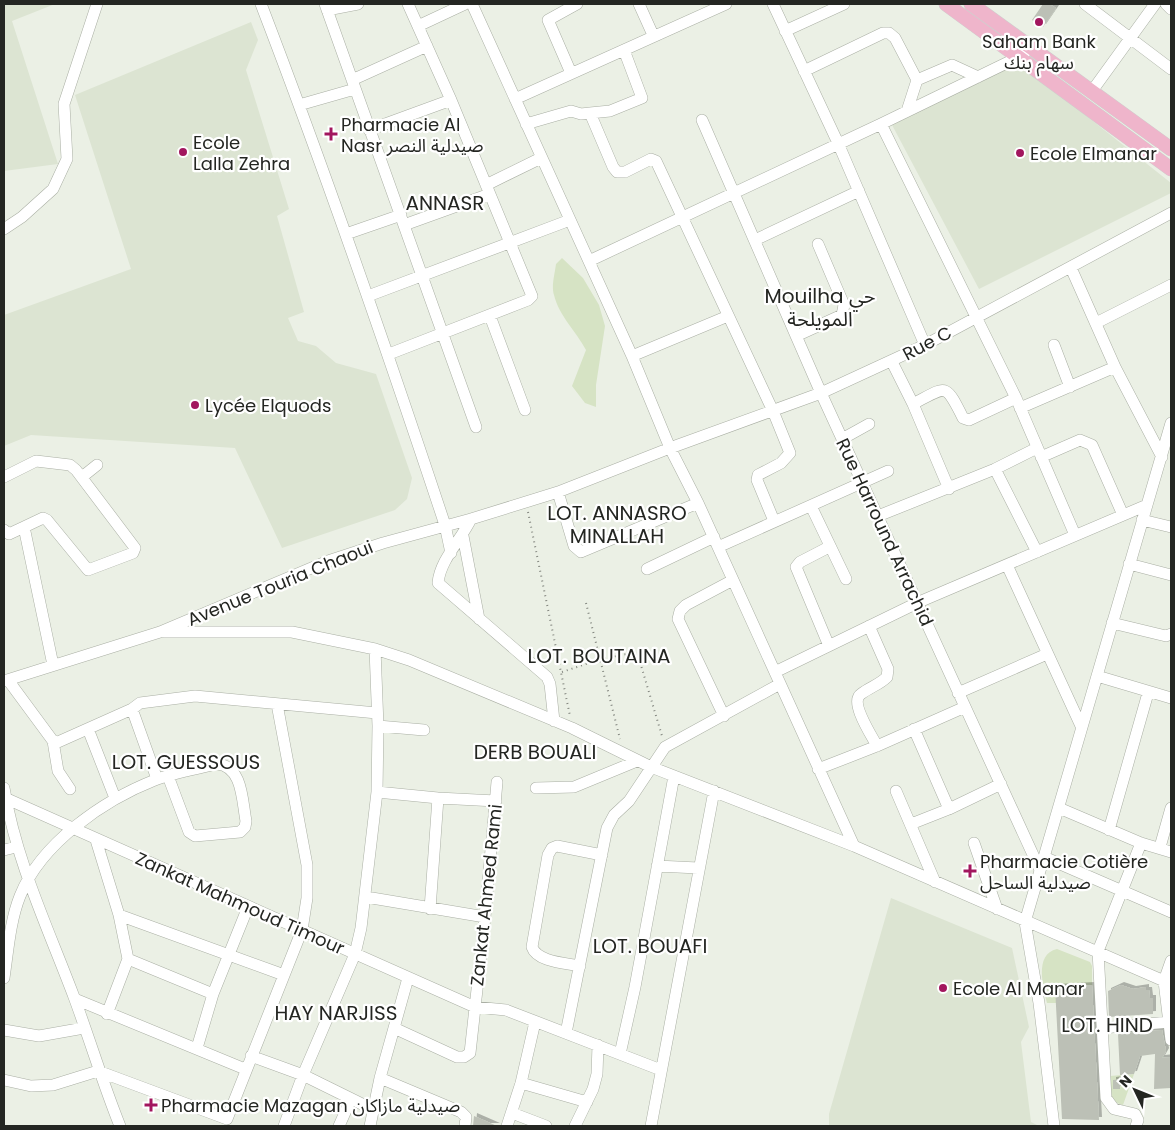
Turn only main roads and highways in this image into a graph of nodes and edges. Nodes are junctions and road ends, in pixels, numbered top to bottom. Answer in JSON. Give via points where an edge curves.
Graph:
{"nodes":[{"id":1,"x":946,"y":4,"type":"edge"},
{"id":2,"x":971,"y":4,"type":"edge"},
{"id":3,"x":1171,"y":149,"type":"edge"},
{"id":4,"x":1171,"y":169,"type":"edge"}],
"edges":[{"from":1,"to":4,"type":"main road"},
{"from":2,"to":3,"type":"main road"}]}
